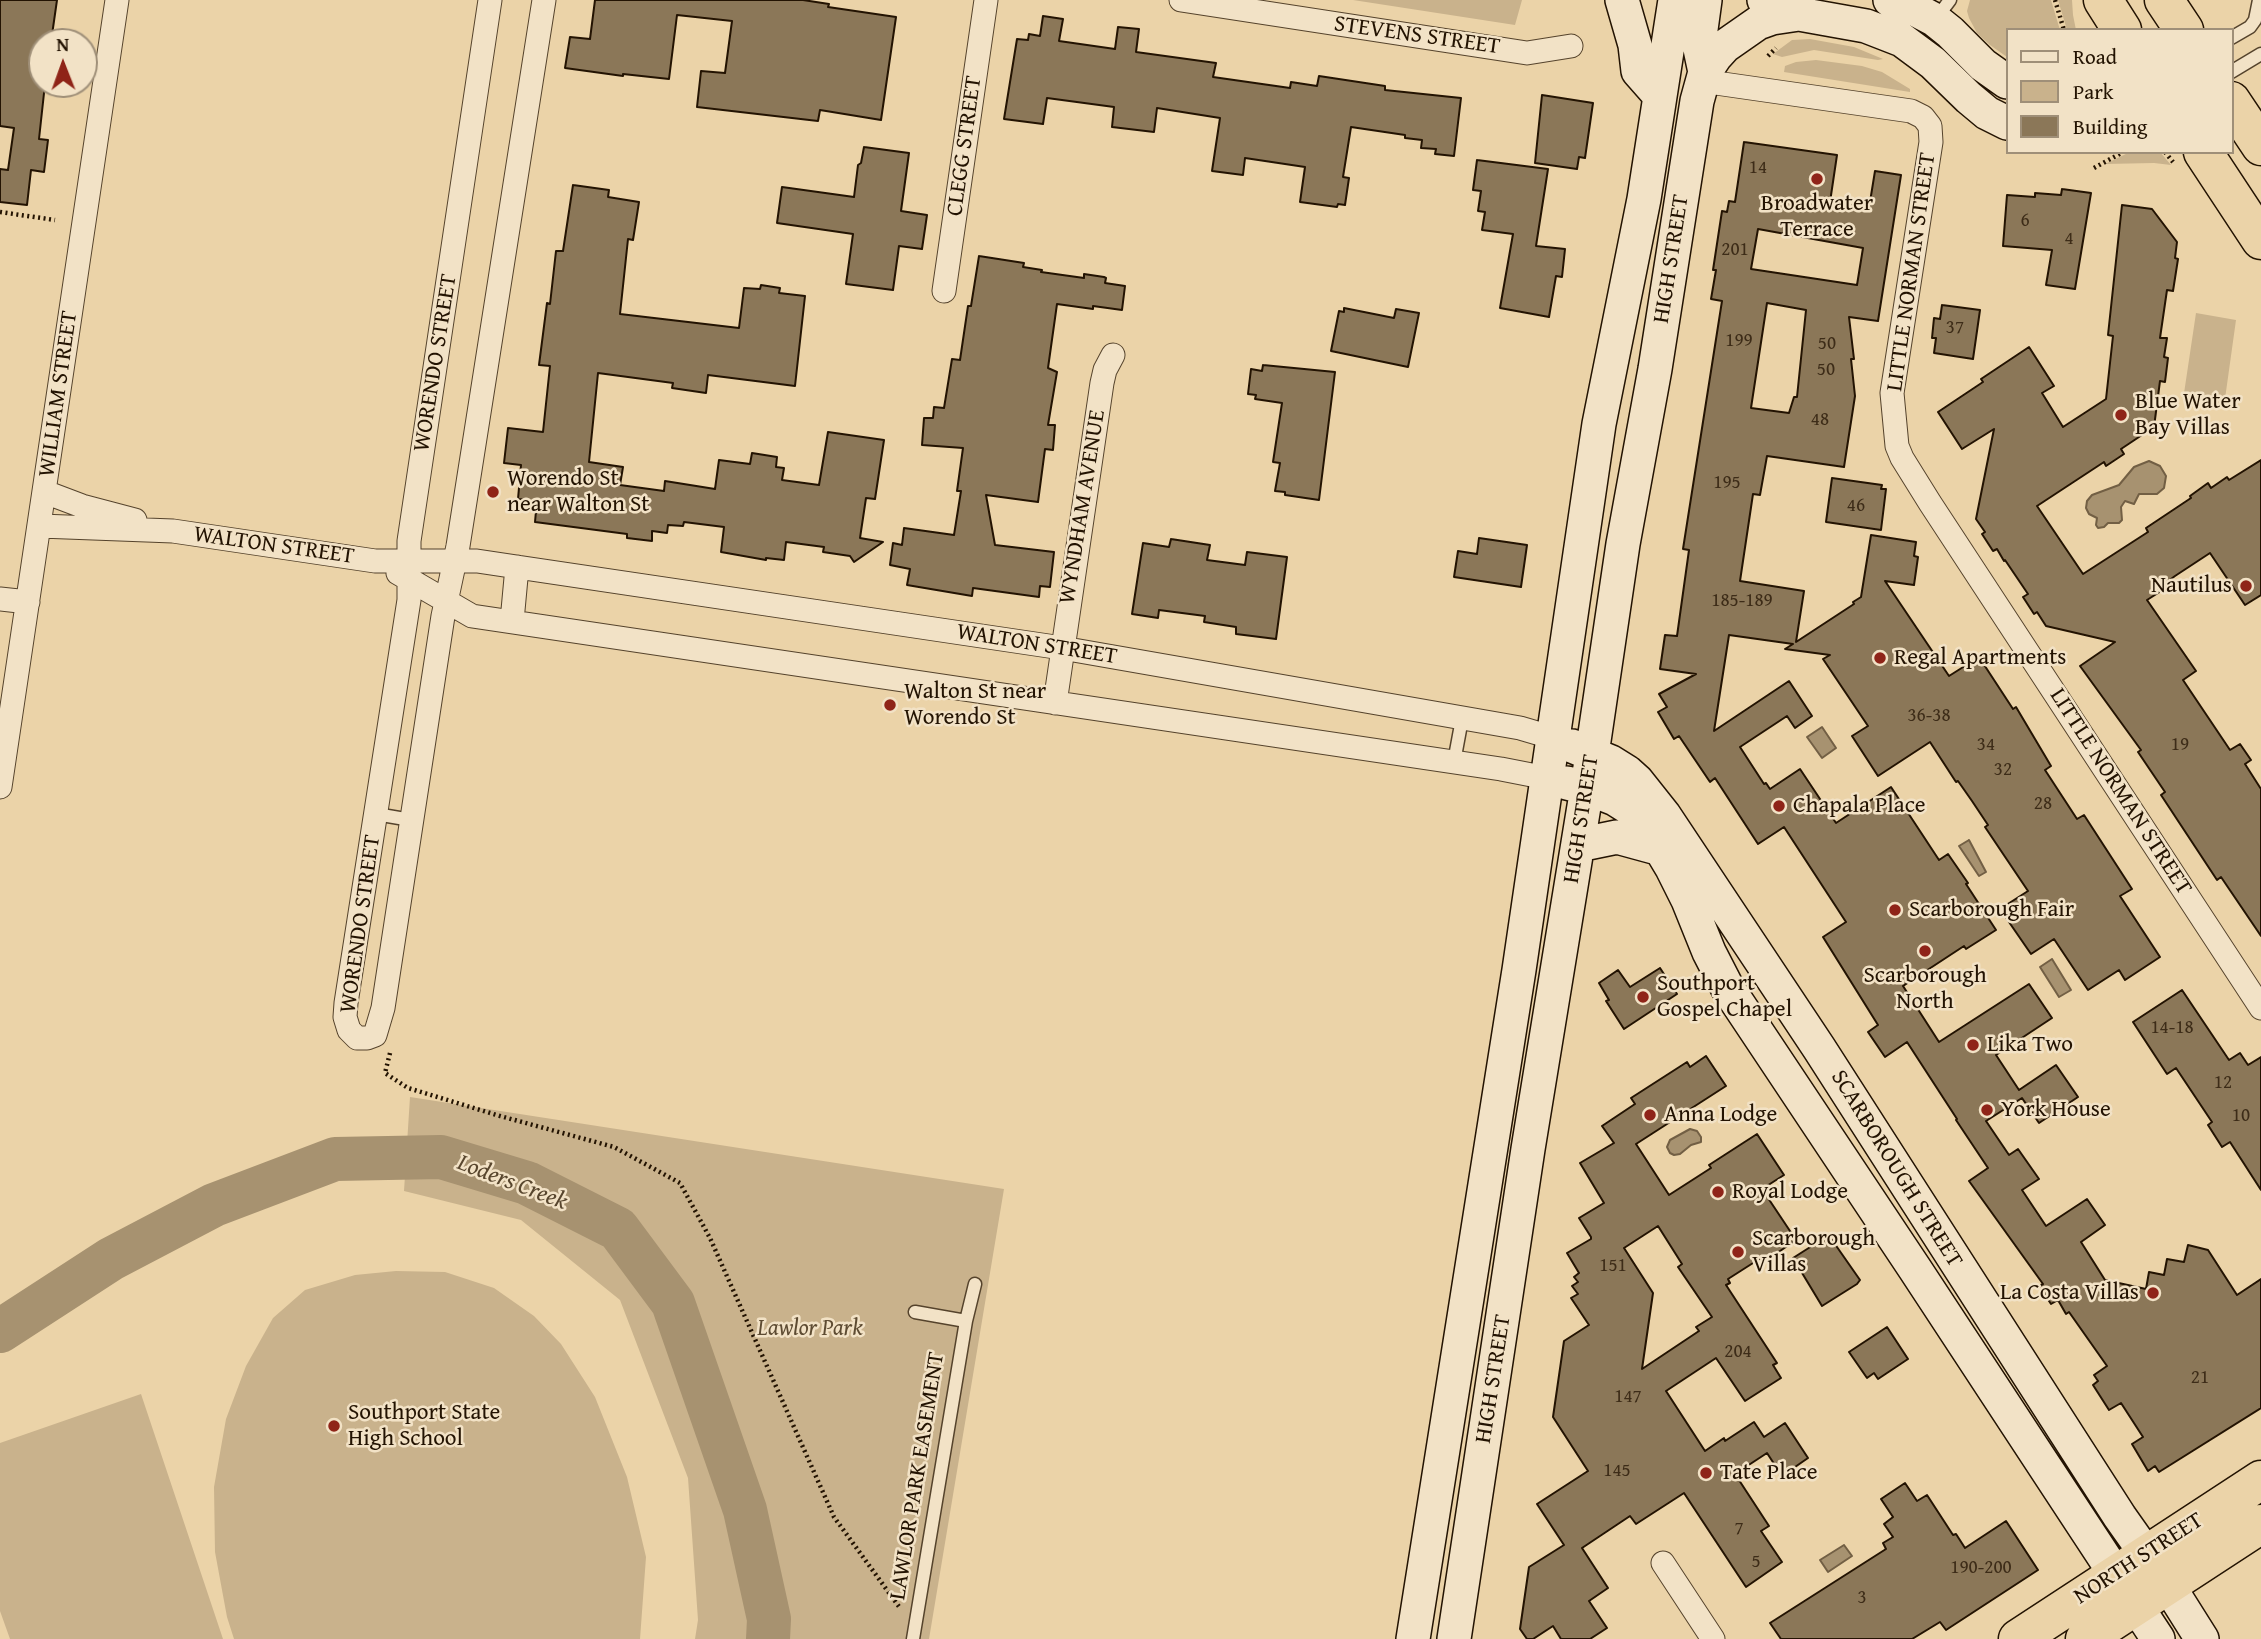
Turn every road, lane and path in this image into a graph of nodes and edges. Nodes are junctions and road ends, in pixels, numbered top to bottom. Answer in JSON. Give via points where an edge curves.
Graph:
{"nodes":[{"id":1,"x":117,"y":0,"type":"edge"},
{"id":2,"x":490,"y":0,"type":"edge"},
{"id":3,"x":544,"y":0,"type":"edge"},
{"id":4,"x":986,"y":0,"type":"edge"},
{"id":5,"x":1181,"y":0,"type":"edge"},
{"id":6,"x":1622,"y":0,"type":"edge"},
{"id":7,"x":1675,"y":0,"type":"edge"},
{"id":8,"x":1704,"y":0,"type":"edge"},
{"id":9,"x":1764,"y":0,"type":"edge"},
{"id":10,"x":1890,"y":0,"type":"edge"},
{"id":11,"x":2055,"y":0,"type":"edge"},
{"id":12,"x":2102,"y":0,"type":"edge"},
{"id":13,"x":2164,"y":0,"type":"edge"},
{"id":14,"x":2259,"y":0,"type":"edge"},
{"id":15,"x":1214,"y":3,"type":"edge"},
{"id":16,"x":1942,"y":10,"type":"edge"},
{"id":17,"x":1799,"y":14,"type":"junction"},
{"id":18,"x":2063,"y":28,"type":"edge"},
{"id":19,"x":2121,"y":28,"type":"edge"},
{"id":20,"x":2183,"y":28,"type":"edge"},
{"id":21,"x":2233,"y":37,"type":"edge"},
{"id":22,"x":1571,"y":46,"type":"dead end"},
{"id":23,"x":2261,"y":54,"type":"edge"},
{"id":24,"x":2233,"y":71,"type":"edge"},
{"id":25,"x":1703,"y":76,"type":"junction"},
{"id":26,"x":2006,"y":81,"type":"edge"},
{"id":27,"x":1660,"y":96,"type":"junction"},
{"id":28,"x":2233,"y":104,"type":"edge"},
{"id":29,"x":2006,"y":122,"type":"edge"},
{"id":30,"x":2261,"y":146,"type":"edge"},
{"id":31,"x":2119,"y":154,"type":"edge"},
{"id":32,"x":2204,"y":154,"type":"edge"},
{"id":33,"x":2094,"y":168,"type":"dead end"},
{"id":34,"x":0,"y":212,"type":"edge"},
{"id":35,"x":55,"y":220,"type":"dead end"},
{"id":36,"x":2261,"y":240,"type":"edge"},
{"id":37,"x":944,"y":291,"type":"dead end"},
{"id":38,"x":1113,"y":355,"type":"dead end"},
{"id":39,"x":45,"y":492,"type":"junction"},
{"id":40,"x":40,"y":526,"type":"junction"},
{"id":41,"x":173,"y":531,"type":"junction"},
{"id":42,"x":455,"y":561,"type":"junction"},
{"id":43,"x":517,"y":567,"type":"junction"},
{"id":44,"x":409,"y":570,"type":"junction"},
{"id":45,"x":0,"y":599,"type":"edge"},
{"id":46,"x":446,"y":600,"type":"junction"},
{"id":47,"x":28,"y":602,"type":"junction"},
{"id":48,"x":512,"y":621,"type":"junction"},
{"id":49,"x":1062,"y":648,"type":"junction"},
{"id":50,"x":1055,"y":703,"type":"junction"},
{"id":51,"x":1462,"y":719,"type":"junction"},
{"id":52,"x":1554,"y":738,"type":"junction"},
{"id":53,"x":1593,"y":754,"type":"junction"},
{"id":54,"x":1454,"y":762,"type":"junction"},
{"id":55,"x":1547,"y":778,"type":"junction"},
{"id":56,"x":0,"y":788,"type":"edge"},
{"id":57,"x":1587,"y":788,"type":"junction"},
{"id":58,"x":376,"y":814,"type":"junction"},
{"id":59,"x":411,"y":820,"type":"junction"},
{"id":60,"x":1578,"y":845,"type":"junction"},
{"id":61,"x":1661,"y":849,"type":"junction"},
{"id":62,"x":1730,"y":951,"type":"junction"},
{"id":63,"x":2261,"y":1008,"type":"edge"},
{"id":64,"x":391,"y":1046,"type":"dead end"},
{"id":65,"x":1516,"y":1106,"type":"junction"},
{"id":66,"x":1919,"y":1240,"type":"junction"},
{"id":67,"x":975,"y":1284,"type":"dead end"},
{"id":68,"x":915,"y":1312,"type":"dead end"},
{"id":69,"x":966,"y":1321,"type":"junction"},
{"id":70,"x":2261,"y":1480,"type":"edge"},
{"id":71,"x":2261,"y":1524,"type":"edge"},
{"id":72,"x":1663,"y":1563,"type":"dead end"},
{"id":73,"x":2157,"y":1570,"type":"junction"},
{"id":74,"x":2125,"y":1590,"type":"junction"},
{"id":75,"x":915,"y":1624,"type":"junction"},
{"id":76,"x":913,"y":1639,"type":"edge"},
{"id":77,"x":1413,"y":1639,"type":"edge"},
{"id":78,"x":1454,"y":1639,"type":"edge"},
{"id":79,"x":1713,"y":1639,"type":"edge"},
{"id":80,"x":2018,"y":1639,"type":"edge"},
{"id":81,"x":2085,"y":1639,"type":"edge"},
{"id":82,"x":2158,"y":1639,"type":"edge"},
{"id":83,"x":2202,"y":1639,"type":"edge"}],
"edges":[{"from":1,"to":39,"type":"street","name":"WILLIAM STREET"},
{"from":2,"to":44,"type":"street","name":"WORENDO STREET","via":[[409,541]]},
{"from":3,"to":42,"type":"street","name":"WORENDO STREET"},
{"from":4,"to":37,"type":"street","name":"CLEGG STREET"},
{"from":5,"to":15,"type":"street","name":"STEVENS STREET"},
{"from":6,"to":27,"type":"main road","via":[[1638,71]]},
{"from":7,"to":27,"type":"main road","name":"HIGH STREET"},
{"from":8,"to":25,"type":"main road","name":"HIGH STREET","via":[[1699,44]]},
{"from":9,"to":17,"type":"main road"},
{"from":10,"to":16,"type":"main road","via":[[1916,10]]},
{"from":11,"to":18,"type":"path"},
{"from":12,"to":19,"type":"highway"},
{"from":13,"to":20,"type":"highway"},
{"from":14,"to":21,"type":"lane","via":[[2255,20]]},
{"from":15,"to":22,"type":"street","name":"STEVENS STREET","via":[[1527,53]]},
{"from":16,"to":26,"type":"main road","via":[[1950,32]]},
{"from":17,"to":25,"type":"main road","via":[[1758,23],[1725,46]]},
{"from":17,"to":29,"type":"main road","via":[[1866,26],[1902,40],[1933,62],[1969,99]]},
{"from":23,"to":24,"type":"lane"},
{"from":25,"to":53,"type":"main road","name":"HIGH STREET","via":[[1623,544]]},
{"from":25,"to":63,"type":"street","name":"LITTLE NORMAN STREET","via":[[1911,111],[1930,126],[1892,393],[1896,446]]},
{"from":27,"to":52,"type":"main road","name":"HIGH STREET","via":[[1599,424]]},
{"from":28,"to":30,"type":"highway"},
{"from":31,"to":33,"type":"path"},
{"from":32,"to":36,"type":"highway"},
{"from":34,"to":35,"type":"path"},
{"from":38,"to":49,"type":"street","name":"WYNDHAM AVENUE","via":[[1102,383]]},
{"from":39,"to":40,"type":"street","name":"WILLIAM STREET"},
{"from":39,"to":41,"type":"street","name":"WALTON STREET"},
{"from":40,"to":41,"type":"street","name":"WALTON STREET"},
{"from":40,"to":47,"type":"street","name":"WILLIAM STREET"},
{"from":41,"to":44,"type":"street","name":"WALTON STREET"},
{"from":42,"to":43,"type":"street","name":"WALTON STREET"},
{"from":42,"to":44,"type":"street","name":"WALTON STREET"},
{"from":42,"to":46,"type":"street","name":"WORENDO STREET"},
{"from":43,"to":48,"type":"street"},
{"from":43,"to":49,"type":"street","name":"WALTON STREET"},
{"from":44,"to":46,"type":"street","name":"WALTON STREET"},
{"from":44,"to":58,"type":"street","name":"WORENDO STREET","via":[[409,600]]},
{"from":45,"to":47,"type":"street"},
{"from":46,"to":48,"type":"street","name":"WALTON STREET","via":[[472,616]]},
{"from":46,"to":59,"type":"street","name":"WORENDO STREET"},
{"from":47,"to":56,"type":"street","name":"WILLIAM STREET"},
{"from":48,"to":50,"type":"street","name":"WALTON STREET"},
{"from":49,"to":50,"type":"street","name":"WYNDHAM AVENUE"},
{"from":49,"to":51,"type":"street","name":"WALTON STREET"},
{"from":50,"to":54,"type":"street","name":"WALTON STREET"},
{"from":51,"to":52,"type":"street","name":"WALTON STREET"},
{"from":51,"to":54,"type":"lane"},
{"from":52,"to":53,"type":"main road","name":"SCARBOROUGH STREET"},
{"from":52,"to":55,"type":"main road","name":"HIGH STREET"},
{"from":53,"to":57,"type":"main road","name":"HIGH STREET"},
{"from":53,"to":62,"type":"main road","name":"SCARBOROUGH STREET","via":[[1627,772],[1649,794]]},
{"from":54,"to":55,"type":"street","name":"WALTON STREET"},
{"from":55,"to":57,"type":"main road","name":"SCARBOROUGH STREET"},
{"from":55,"to":65,"type":"main road","name":"HIGH STREET","via":[[1519,970]]},
{"from":57,"to":60,"type":"main road","name":"HIGH STREET"},
{"from":57,"to":61,"type":"main road","name":"SCARBOROUGH STREET","via":[[1631,809]]},
{"from":58,"to":59,"type":"lane"},
{"from":58,"to":59,"type":"street","name":"WORENDO STREET","via":[[345,1017],[358,1038],[374,1035],[379,1022]]},
{"from":60,"to":61,"type":"main road","via":[[1617,837]]},
{"from":60,"to":65,"type":"main road","name":"HIGH STREET"},
{"from":61,"to":62,"type":"main road","name":"SCARBOROUGH STREET","via":[[1688,900]]},
{"from":62,"to":66,"type":"main road","name":"SCARBOROUGH STREET","via":[[1734,998]]},
{"from":64,"to":75,"type":"path","via":[[386,1073],[408,1088],[614,1147],[680,1183],[710,1238],[834,1517]]},
{"from":65,"to":77,"type":"main road","name":"HIGH STREET"},
{"from":65,"to":78,"type":"main road","name":"HIGH STREET"},
{"from":66,"to":73,"type":"main road","name":"SCARBOROUGH STREET"},
{"from":66,"to":74,"type":"main road","name":"SCARBOROUGH STREET"},
{"from":67,"to":69,"type":"lane","name":"LAWLOR PARK EASEMENT"},
{"from":68,"to":69,"type":"lane"},
{"from":69,"to":75,"type":"lane","name":"LAWLOR PARK EASEMENT"},
{"from":70,"to":73,"type":"highway","name":"NORTH STREET"},
{"from":71,"to":73,"type":"highway","name":"NORTH STREET"},
{"from":72,"to":79,"type":"street"},
{"from":73,"to":74,"type":"highway","name":"NORTH STREET"},
{"from":73,"to":83,"type":"main road","name":"SCARBOROUGH STREET"},
{"from":74,"to":80,"type":"highway","name":"NORTH STREET"},
{"from":74,"to":81,"type":"highway","name":"NORTH STREET"},
{"from":74,"to":82,"type":"main road","name":"SCARBOROUGH STREET"},
{"from":75,"to":76,"type":"lane","name":"LAWLOR PARK EASEMENT"}]}
